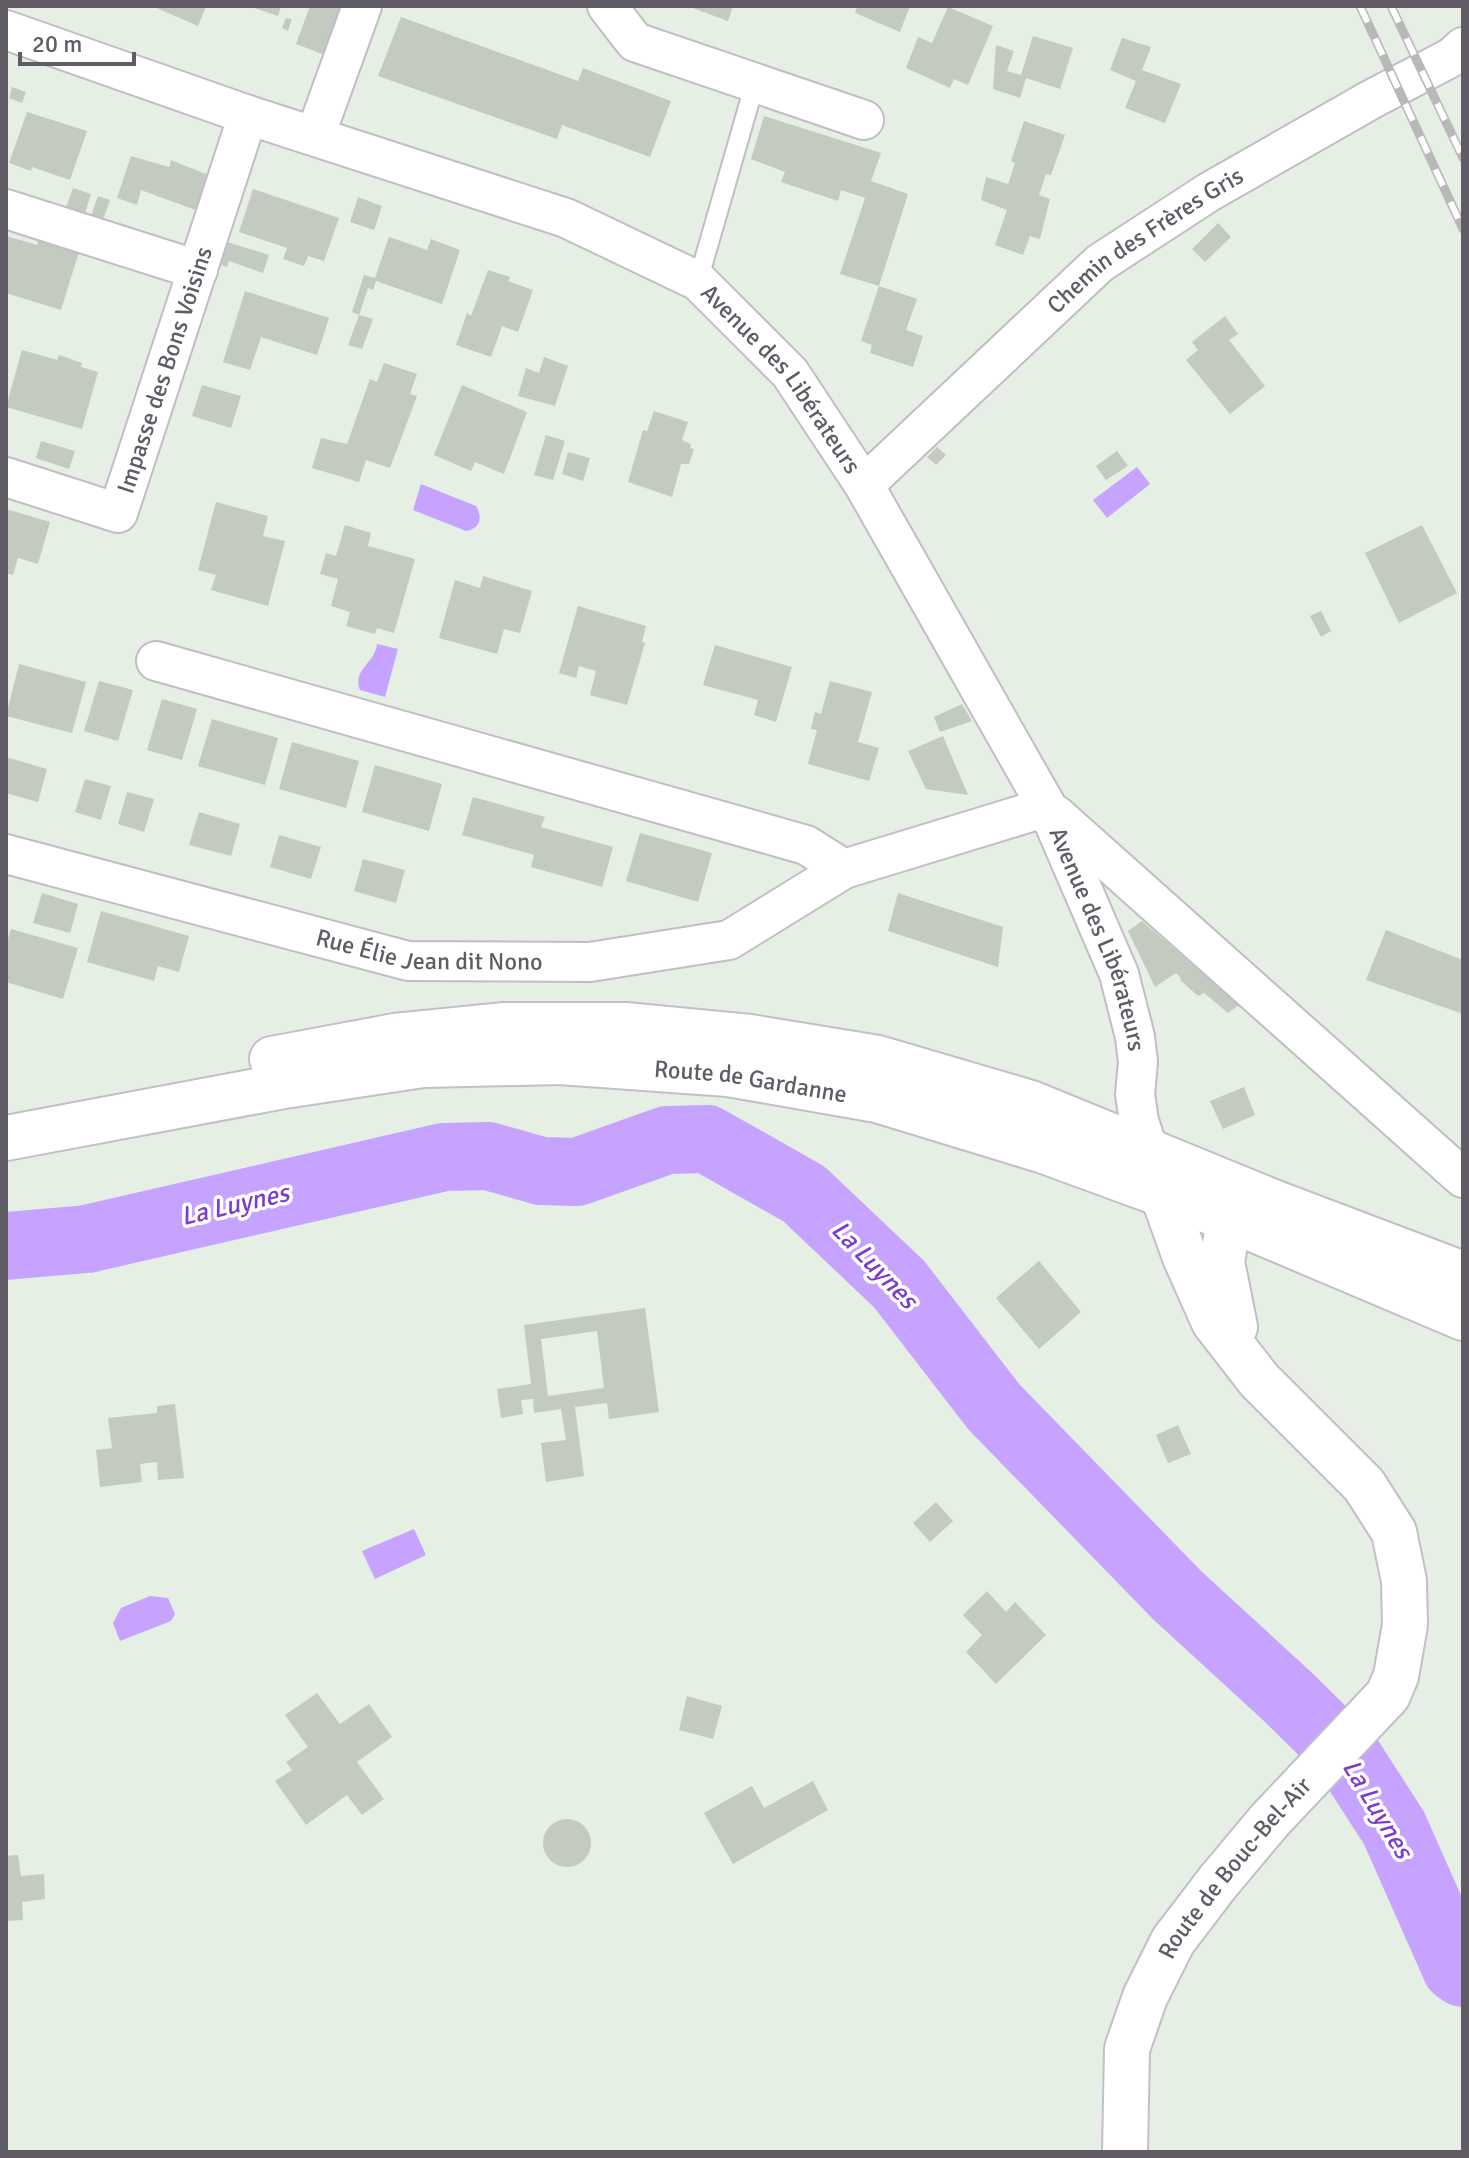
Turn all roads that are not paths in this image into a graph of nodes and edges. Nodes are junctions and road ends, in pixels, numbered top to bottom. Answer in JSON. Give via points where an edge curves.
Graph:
{"nodes":[{"id":1,"x":362,"y":6,"type":"edge"},
{"id":2,"x":607,"y":6,"type":"edge"},
{"id":3,"x":6,"y":30,"type":"edge"},
{"id":4,"x":1463,"y":47,"type":"edge"},
{"id":5,"x":755,"y":83,"type":"junction"},
{"id":6,"x":248,"y":115,"type":"junction"},
{"id":7,"x":864,"y":120,"type":"dead end"},
{"id":8,"x":315,"y":136,"type":"junction"},
{"id":9,"x":6,"y":209,"type":"edge"},
{"id":10,"x":198,"y":270,"type":"junction"},
{"id":11,"x":698,"y":281,"type":"junction"},
{"id":12,"x":6,"y":477,"type":"edge"},
{"id":13,"x":864,"y":485,"type":"junction"},
{"id":14,"x":156,"y":661,"type":"dead end"},
{"id":15,"x":1047,"y":807,"type":"junction"},
{"id":16,"x":6,"y":854,"type":"edge"},
{"id":17,"x":844,"y":869,"type":"junction"},
{"id":18,"x":6,"y":1109,"type":"edge"},
{"id":19,"x":6,"y":1138,"type":"edge"},
{"id":20,"x":1148,"y":1149,"type":"junction"},
{"id":21,"x":1463,"y":1178,"type":"edge"},
{"id":22,"x":1162,"y":1193,"type":"junction"},
{"id":23,"x":1231,"y":1202,"type":"junction"},
{"id":24,"x":1463,"y":1274,"type":"edge"},
{"id":25,"x":1463,"y":1318,"type":"edge"},
{"id":26,"x":1259,"y":1380,"type":"junction"},
{"id":27,"x":1125,"y":2152,"type":"edge"}],
"edges":[{"from":1,"to":8,"type":"street"},
{"from":2,"to":5,"type":"street","via":[[635,42]]},
{"from":3,"to":6,"type":"street","name":"Avenue des Libérateurs"},
{"from":4,"to":13,"type":"street","name":"Chemin des Frères Gris","via":[[1209,192],[1100,263]]},
{"from":5,"to":7,"type":"street"},
{"from":5,"to":11,"type":"lane"},
{"from":6,"to":8,"type":"street","name":"Avenue des Libérateurs"},
{"from":6,"to":10,"type":"street","name":"Impasse des Bons Voisins"},
{"from":8,"to":11,"type":"street","name":"Avenue des Libérateurs","via":[[566,218]]},
{"from":9,"to":10,"type":"street"},
{"from":10,"to":12,"type":"street","name":"Impasse des Bons Voisins","via":[[118,513]]},
{"from":11,"to":13,"type":"street","name":"Avenue des Libérateurs","via":[[790,373]]},
{"from":13,"to":15,"type":"street","name":"Avenue des Libérateurs"},
{"from":14,"to":17,"type":"street","via":[[806,845]]},
{"from":15,"to":17,"type":"street","name":"Rue Élie Jean dit Nono"},
{"from":15,"to":20,"type":"street","name":"Avenue des Libérateurs","via":[[1119,974],[1135,1037],[1135,1094]]},
{"from":15,"to":21,"type":"street"},
{"from":16,"to":17,"type":"street","name":"Rue Élie Jean dit Nono","via":[[408,961],[590,962],[729,940]]},
{"from":18,"to":20,"type":"main road","name":"Route de Gardanne","via":[[395,1036],[505,1025],[625,1025],[750,1037],[878,1058],[1031,1103]]},
{"from":19,"to":22,"type":"main road","name":"Route de Gardanne","via":[[423,1065],[560,1062],[728,1074],[877,1100],[1031,1146]]},
{"from":20,"to":22,"type":"main road","name":"Route de Bouc-Bel-Air"},
{"from":20,"to":23,"type":"main road","name":"Route de Gardanne"},
{"from":22,"to":23,"type":"main road","name":"Route de Gardanne"},
{"from":22,"to":26,"type":"main road","name":"Route de Bouc-Bel-Air","via":[[1214,1322]]},
{"from":23,"to":24,"type":"main road","name":"Route de Gardanne"},
{"from":23,"to":25,"type":"main road","name":"Route de Gardanne"},
{"from":23,"to":26,"type":"main road","name":"Route de Bouc-Bel-Air","via":[[1222,1262],[1237,1332]]},
{"from":26,"to":27,"type":"main road","name":"Route de Bouc-Bel-Air","via":[[1364,1485],[1394,1532],[1404,1581],[1405,1625],[1388,1695],[1293,1794],[1173,1941],[1127,2049]]}]}
